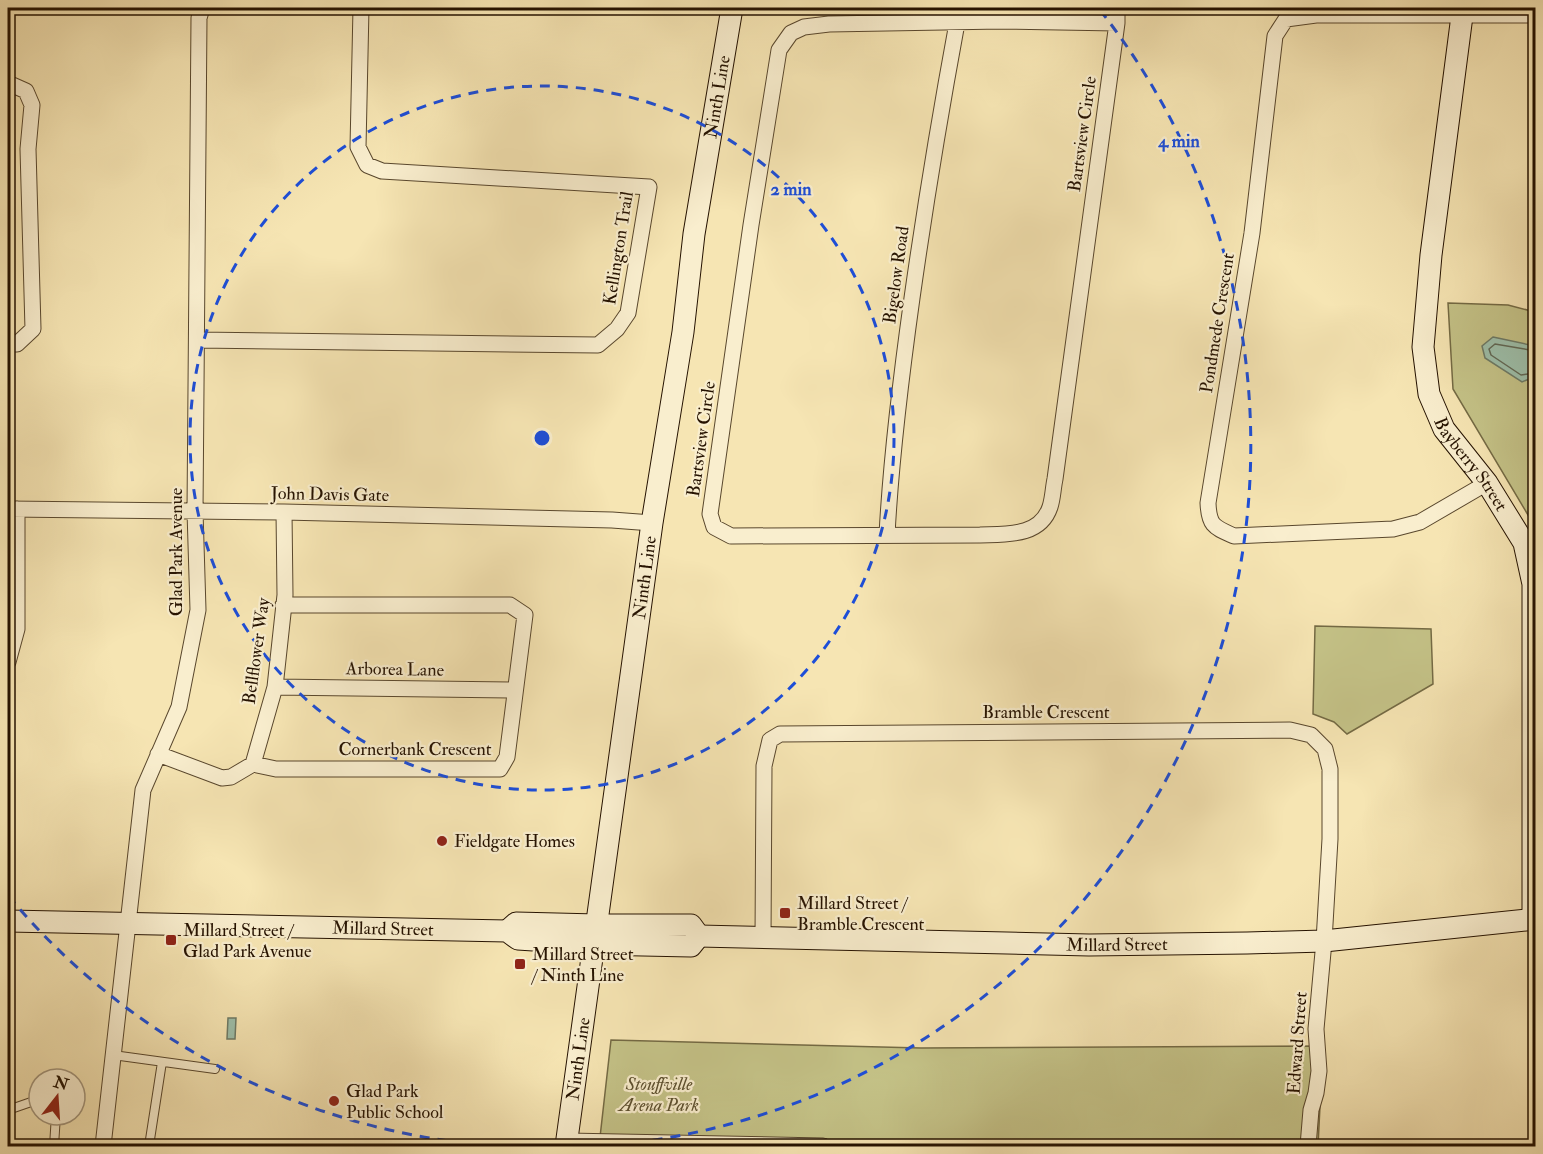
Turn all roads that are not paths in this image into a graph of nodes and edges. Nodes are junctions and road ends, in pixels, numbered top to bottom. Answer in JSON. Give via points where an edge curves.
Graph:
{"nodes":[{"id":1,"x":361,"y":8,"type":"edge"},
{"id":2,"x":732,"y":8,"type":"edge"},
{"id":3,"x":199,"y":11,"type":"edge"},
{"id":4,"x":1462,"y":12,"type":"edge"},
{"id":5,"x":1117,"y":15,"type":"edge"},
{"id":6,"x":1536,"y":15,"type":"edge"},
{"id":7,"x":957,"y":23,"type":"junction"},
{"id":8,"x":8,"y":83,"type":"edge"},
{"id":9,"x":197,"y":340,"type":"junction"},
{"id":10,"x":8,"y":344,"type":"edge"},
{"id":11,"x":1486,"y":483,"type":"junction"},
{"id":12,"x":12,"y":509,"type":"edge"},
{"id":13,"x":195,"y":511,"type":"junction"},
{"id":14,"x":284,"y":512,"type":"junction"},
{"id":15,"x":652,"y":523,"type":"junction"},
{"id":16,"x":886,"y":535,"type":"junction"},
{"id":17,"x":283,"y":605,"type":"junction"},
{"id":18,"x":8,"y":662,"type":"edge"},
{"id":19,"x":275,"y":687,"type":"junction"},
{"id":20,"x":515,"y":690,"type":"junction"},
{"id":21,"x":158,"y":754,"type":"junction"},
{"id":22,"x":253,"y":764,"type":"junction"},
{"id":23,"x":1534,"y":919,"type":"edge"},
{"id":24,"x":8,"y":921,"type":"edge"},
{"id":25,"x":128,"y":923,"type":"junction"},
{"id":26,"x":596,"y":935,"type":"junction"},
{"id":27,"x":763,"y":939,"type":"junction"},
{"id":28,"x":1324,"y":941,"type":"junction"},
{"id":29,"x":112,"y":1055,"type":"junction"},
{"id":30,"x":162,"y":1062,"type":"junction"},
{"id":31,"x":215,"y":1070,"type":"dead end"},
{"id":32,"x":27,"y":1103,"type":"edge"},
{"id":33,"x":8,"y":1110,"type":"edge"},
{"id":34,"x":55,"y":1127,"type":"edge"},
{"id":35,"x":567,"y":1144,"type":"edge"},
{"id":36,"x":701,"y":1145,"type":"edge"},
{"id":37,"x":54,"y":1146,"type":"edge"},
{"id":38,"x":103,"y":1146,"type":"edge"},
{"id":39,"x":149,"y":1146,"type":"edge"},
{"id":40,"x":731,"y":1146,"type":"edge"},
{"id":41,"x":823,"y":1146,"type":"edge"},
{"id":42,"x":1308,"y":1146,"type":"edge"}],
"edges":[{"from":1,"to":9,"type":"street","name":"Kellington Trail","via":[[358,147],[367,165],[382,171],[649,187],[628,313],[598,345]]},
{"from":2,"to":15,"type":"street","name":"Ninth Line"},
{"from":3,"to":9,"type":"street","name":"Glad Park Avenue"},
{"from":4,"to":6,"type":"street"},
{"from":4,"to":11,"type":"street","name":"Bayberry Street","via":[[1423,346],[1429,394],[1444,429]]},
{"from":4,"to":11,"type":"street","name":"Pondmede Crescent","via":[[1316,15],[1286,19],[1275,36],[1252,233],[1208,503],[1209,518],[1218,529],[1234,536],[1393,529],[1420,522]]},
{"from":5,"to":7,"type":"street","name":"Bartsview Circle"},
{"from":5,"to":16,"type":"street","name":"Bartsview Circle","via":[[1050,508],[1030,530],[1016,533]]},
{"from":7,"to":16,"type":"street","name":"Bigelow Road","via":[[932,156],[902,369]]},
{"from":7,"to":16,"type":"street","name":"Bartsview Circle","via":[[804,27],[791,33],[778,50],[710,514],[714,527],[731,536]]},
{"from":8,"to":10,"type":"street","via":[[26,91],[32,105],[28,149],[33,328],[17,344]]},
{"from":9,"to":13,"type":"street","name":"Glad Park Avenue"},
{"from":11,"to":23,"type":"street","name":"Bayberry Street","via":[[1524,543],[1533,584]]},
{"from":12,"to":13,"type":"street","name":"John Davis Gate"},
{"from":12,"to":18,"type":"street","via":[[17,629]]},
{"from":13,"to":14,"type":"street","name":"John Davis Gate"},
{"from":13,"to":21,"type":"street","name":"Glad Park Avenue","via":[[198,610],[179,707]]},
{"from":14,"to":15,"type":"street","name":"John Davis Gate"},
{"from":14,"to":17,"type":"street","name":"Bellflower Way"},
{"from":15,"to":26,"type":"street","name":"Ninth Line"},
{"from":17,"to":19,"type":"street","name":"Bellflower Way"},
{"from":17,"to":20,"type":"street","name":"Cornerbank Crescent","via":[[510,604],[525,615]]},
{"from":19,"to":20,"type":"street","name":"Arborea Lane"},
{"from":19,"to":22,"type":"street","name":"Bellflower Way"},
{"from":20,"to":22,"type":"street","name":"Cornerbank Crescent","via":[[507,757],[500,769],[276,769]]},
{"from":21,"to":22,"type":"street","via":[[222,778]]},
{"from":21,"to":25,"type":"street","name":"Glad Park Avenue","via":[[143,790]]},
{"from":23,"to":28,"type":"street","name":"Millard Street"},
{"from":24,"to":25,"type":"street","name":"Millard Street"},
{"from":25,"to":26,"type":"street","name":"Millard Street","via":[[507,931],[518,939]]},
{"from":25,"to":29,"type":"street","name":"Glad Park Avenue"},
{"from":26,"to":27,"type":"street","name":"Millard Street","via":[[692,945],[699,936]]},
{"from":26,"to":35,"type":"street","name":"Ninth Line"},
{"from":27,"to":28,"type":"street","name":"Millard Street","via":[[1089,945]]},
{"from":27,"to":28,"type":"street","name":"Bramble Crescent","via":[[764,766],[770,740],[780,734],[1290,730],[1311,735],[1325,749],[1330,769]]},
{"from":28,"to":42,"type":"street","name":"Edward Street","via":[[1316,1029],[1318,1071]]},
{"from":29,"to":30,"type":"lane"},
{"from":29,"to":38,"type":"street","name":"Glad Park Avenue"},
{"from":30,"to":31,"type":"lane"},
{"from":30,"to":39,"type":"lane"},
{"from":32,"to":33,"type":"lane"},
{"from":34,"to":37,"type":"lane"},
{"from":35,"to":36,"type":"street"},
{"from":36,"to":40,"type":"street"},
{"from":40,"to":41,"type":"street"}]}
